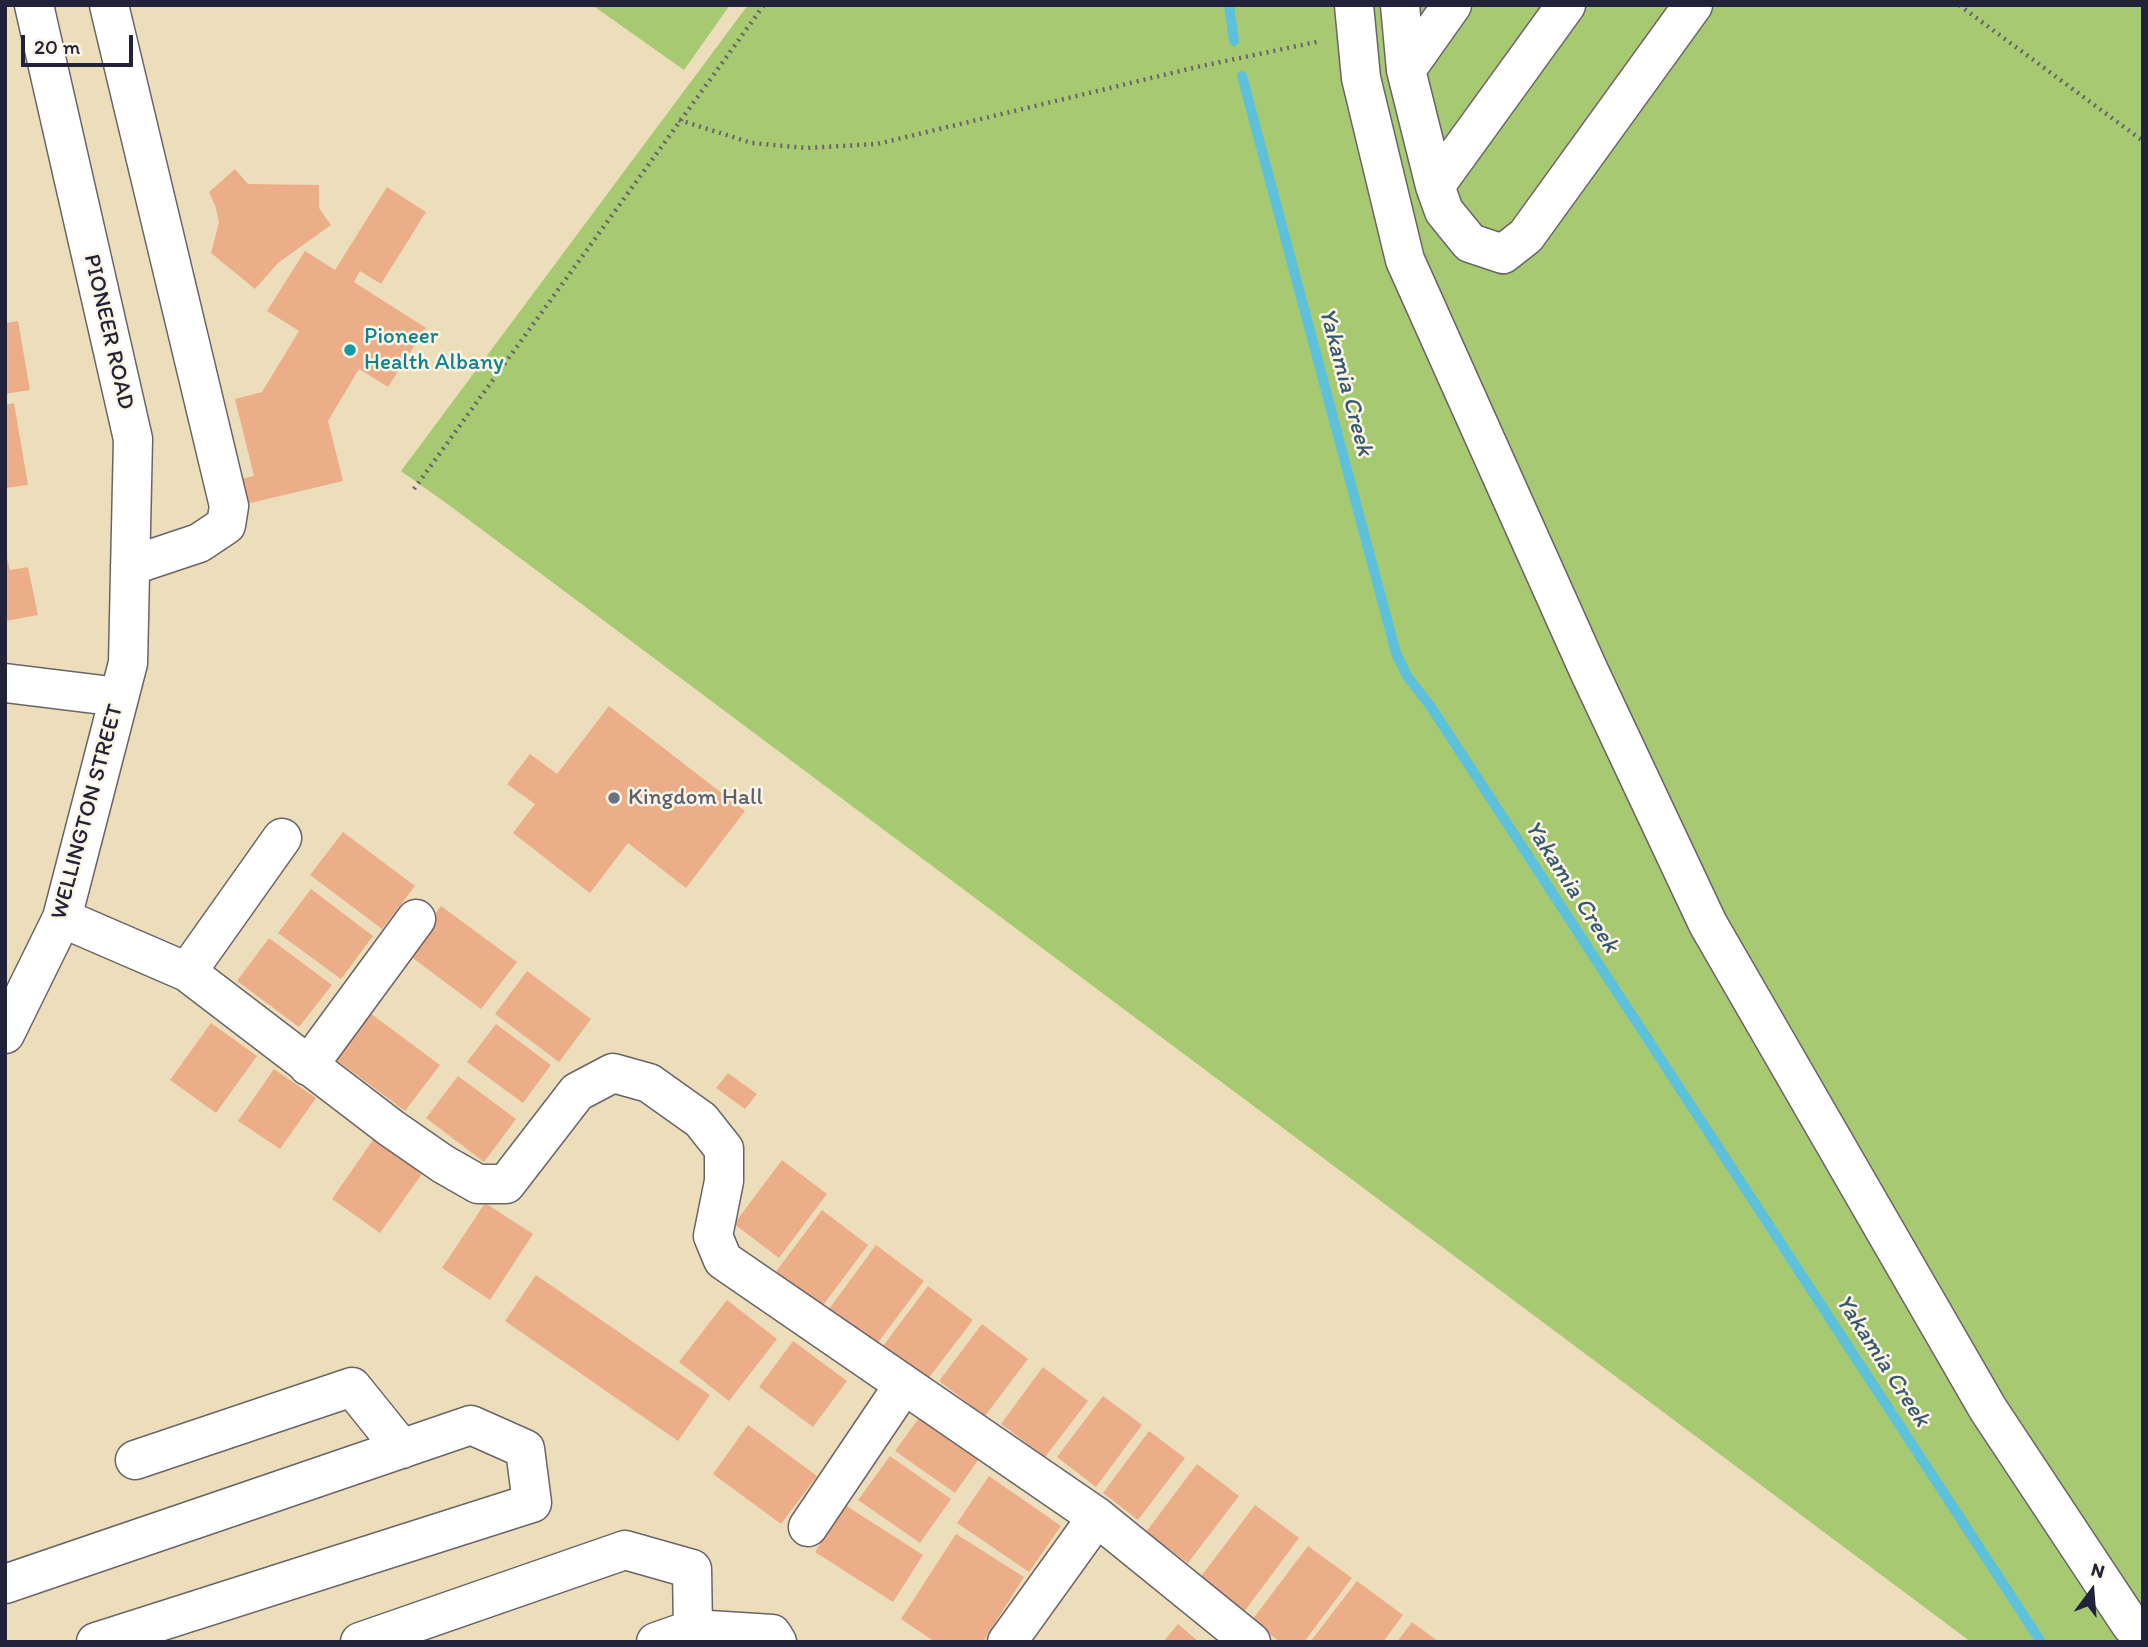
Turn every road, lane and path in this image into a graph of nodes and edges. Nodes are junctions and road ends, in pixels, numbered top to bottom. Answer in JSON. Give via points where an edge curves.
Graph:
{"nodes":[{"id":1,"x":34,"y":5,"type":"edge"},
{"id":2,"x":109,"y":5,"type":"edge"},
{"id":3,"x":764,"y":5,"type":"edge"},
{"id":4,"x":1354,"y":5,"type":"edge"},
{"id":5,"x":1400,"y":5,"type":"edge"},
{"id":6,"x":1452,"y":5,"type":"edge"},
{"id":7,"x":1566,"y":5,"type":"edge"},
{"id":8,"x":1693,"y":5,"type":"edge"},
{"id":9,"x":1959,"y":5,"type":"edge"},
{"id":10,"x":1324,"y":40,"type":"dead end"},
{"id":11,"x":1406,"y":70,"type":"junction"},
{"id":12,"x":679,"y":120,"type":"junction"},
{"id":13,"x":2143,"y":141,"type":"edge"},
{"id":14,"x":1435,"y":186,"type":"junction"},
{"id":15,"x":414,"y":489,"type":"dead end"},
{"id":16,"x":130,"y":566,"type":"junction"},
{"id":17,"x":124,"y":680,"type":"junction"},
{"id":18,"x":5,"y":683,"type":"edge"},
{"id":19,"x":282,"y":838,"type":"dead end"},
{"id":20,"x":62,"y":918,"type":"junction"},
{"id":21,"x":416,"y":919,"type":"dead end"},
{"id":22,"x":187,"y":972,"type":"junction"},
{"id":23,"x":5,"y":1034,"type":"edge"},
{"id":24,"x":308,"y":1066,"type":"junction"},
{"id":25,"x":903,"y":1386,"type":"junction"},
{"id":26,"x":402,"y":1449,"type":"junction"},
{"id":27,"x":135,"y":1460,"type":"dead end"},
{"id":28,"x":1097,"y":1517,"type":"junction"},
{"id":29,"x":808,"y":1527,"type":"dead end"},
{"id":30,"x":5,"y":1584,"type":"edge"},
{"id":31,"x":693,"y":1629,"type":"junction"},
{"id":32,"x":2143,"y":1637,"type":"edge"},
{"id":33,"x":96,"y":1642,"type":"edge"},
{"id":34,"x":360,"y":1642,"type":"edge"},
{"id":35,"x":656,"y":1642,"type":"edge"},
{"id":36,"x":778,"y":1642,"type":"edge"},
{"id":37,"x":1007,"y":1642,"type":"edge"},
{"id":38,"x":1251,"y":1642,"type":"edge"}],
"edges":[{"from":1,"to":16,"type":"street","name":"PIONEER ROAD","via":[[133,439]]},
{"from":2,"to":16,"type":"street","via":[[229,506],[226,525],[199,542]]},
{"from":3,"to":12,"type":"path"},
{"from":4,"to":32,"type":"street","via":[[1361,78],[1405,260],[1708,924],[1988,1409]]},
{"from":5,"to":11,"type":"street"},
{"from":6,"to":11,"type":"street"},
{"from":7,"to":14,"type":"street"},
{"from":8,"to":14,"type":"street","via":[[1526,236],[1503,254],[1470,243],[1444,211]]},
{"from":9,"to":13,"type":"path"},
{"from":10,"to":12,"type":"path","via":[[877,144],[806,148],[752,143]]},
{"from":11,"to":14,"type":"street"},
{"from":12,"to":15,"type":"path"},
{"from":16,"to":17,"type":"street","name":"PIONEER ROAD"},
{"from":17,"to":18,"type":"street"},
{"from":17,"to":20,"type":"street","name":"WELLINGTON STREET"},
{"from":19,"to":22,"type":"street"},
{"from":20,"to":22,"type":"street"},
{"from":20,"to":23,"type":"street","name":"WELLINGTON STREET"},
{"from":21,"to":24,"type":"street"},
{"from":22,"to":24,"type":"street"},
{"from":24,"to":25,"type":"street","via":[[401,1135],[478,1184],[506,1184],[577,1092],[613,1073],[649,1083],[701,1120],[724,1149],[724,1181],[713,1236],[723,1260]]},
{"from":25,"to":28,"type":"street"},
{"from":25,"to":29,"type":"street"},
{"from":26,"to":27,"type":"street","via":[[352,1387]]},
{"from":26,"to":30,"type":"street"},
{"from":26,"to":33,"type":"street","via":[[471,1425],[526,1449],[531,1503]]},
{"from":28,"to":37,"type":"street"},
{"from":28,"to":38,"type":"street"},
{"from":31,"to":34,"type":"street","via":[[692,1569],[625,1550]]},
{"from":31,"to":35,"type":"street"},
{"from":31,"to":36,"type":"street","via":[[772,1634]]}]}
